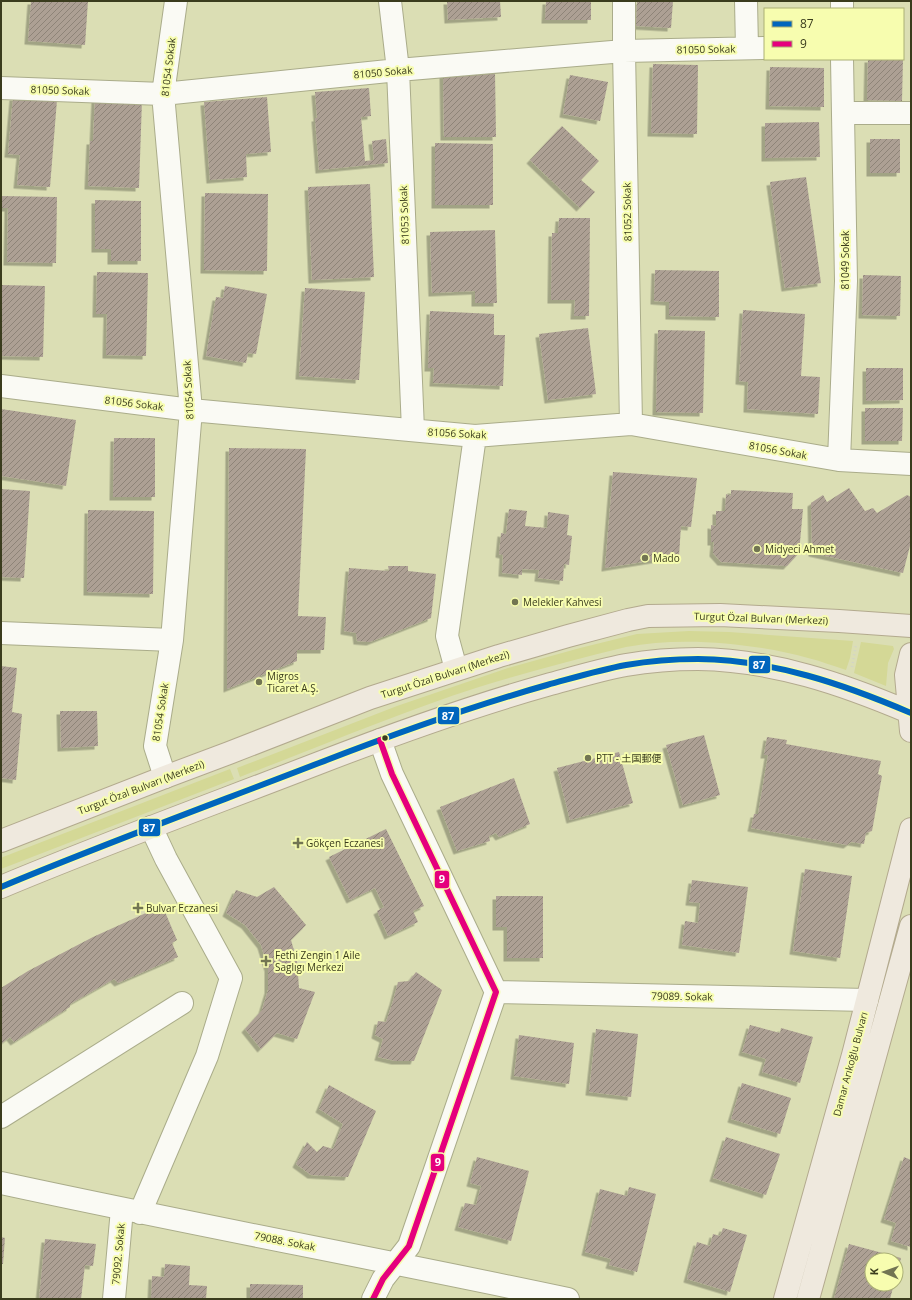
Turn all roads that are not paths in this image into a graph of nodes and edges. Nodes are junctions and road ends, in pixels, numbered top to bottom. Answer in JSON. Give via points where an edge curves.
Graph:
{"nodes":[{"id":1,"x":176,"y":1,"type":"edge"},
{"id":2,"x":390,"y":1,"type":"edge"},
{"id":3,"x":624,"y":1,"type":"edge"},
{"id":4,"x":746,"y":1,"type":"edge"},
{"id":5,"x":756,"y":48,"type":"edge"},
{"id":6,"x":624,"y":51,"type":"junction"},
{"id":7,"x":842,"y":60,"type":"edge"},
{"id":8,"x":398,"y":70,"type":"junction"},
{"id":9,"x":1,"y":88,"type":"edge"},
{"id":10,"x":163,"y":94,"type":"junction"},
{"id":11,"x":843,"y":113,"type":"junction"},
{"id":12,"x":911,"y":113,"type":"edge"},
{"id":13,"x":1,"y":386,"type":"edge"},
{"id":14,"x":191,"y":410,"type":"junction"},
{"id":15,"x":631,"y":424,"type":"junction"},
{"id":16,"x":413,"y":430,"type":"junction"},
{"id":17,"x":476,"y":436,"type":"junction"},
{"id":18,"x":839,"y":460,"type":"junction"},
{"id":19,"x":911,"y":464,"type":"edge"},
{"id":20,"x":911,"y":626,"type":"edge"},
{"id":21,"x":1,"y":633,"type":"edge"},
{"id":22,"x":172,"y":640,"type":"junction"},
{"id":23,"x":911,"y":654,"type":"edge"},
{"id":24,"x":456,"y":669,"type":"junction"},
{"id":25,"x":911,"y":719,"type":"edge"},
{"id":26,"x":380,"y":740,"type":"junction"},
{"id":27,"x":165,"y":776,"type":"junction"},
{"id":28,"x":151,"y":827,"type":"junction"},
{"id":29,"x":911,"y":829,"type":"edge"},
{"id":30,"x":1,"y":841,"type":"edge"},
{"id":31,"x":1,"y":887,"type":"edge"},
{"id":32,"x":911,"y":926,"type":"edge"},
{"id":33,"x":904,"y":975,"type":"edge"},
{"id":34,"x":496,"y":992,"type":"junction"},
{"id":35,"x":867,"y":1000,"type":"junction"},
{"id":36,"x":182,"y":1003,"type":"dead end"},
{"id":37,"x":1,"y":1117,"type":"edge"},
{"id":38,"x":1,"y":1183,"type":"edge"},
{"id":39,"x":131,"y":1211,"type":"junction"},
{"id":40,"x":396,"y":1263,"type":"junction"},
{"id":41,"x":114,"y":1299,"type":"edge"},
{"id":42,"x":373,"y":1299,"type":"edge"},
{"id":43,"x":568,"y":1299,"type":"edge"},
{"id":44,"x":785,"y":1299,"type":"edge"},
{"id":45,"x":808,"y":1299,"type":"edge"}],
"edges":[{"from":1,"to":10,"type":"street","name":"81054 Sokak"},
{"from":2,"to":8,"type":"street","name":"81053 Sokak"},
{"from":3,"to":6,"type":"street","name":"81052 Sokak"},
{"from":4,"to":5,"type":"street"},
{"from":5,"to":6,"type":"street","name":"81050 Sokak"},
{"from":6,"to":8,"type":"street","name":"81050 Sokak"},
{"from":6,"to":15,"type":"street","name":"81052 Sokak"},
{"from":7,"to":11,"type":"street","name":"81049 Sokak"},
{"from":8,"to":10,"type":"street","name":"81050 Sokak"},
{"from":8,"to":16,"type":"street","name":"81053 Sokak"},
{"from":9,"to":10,"type":"street","name":"81050 Sokak"},
{"from":10,"to":14,"type":"street","name":"81054 Sokak"},
{"from":11,"to":12,"type":"street"},
{"from":11,"to":18,"type":"street","name":"81049 Sokak","via":[[846,281]]},
{"from":13,"to":14,"type":"street","name":"81056 Sokak"},
{"from":14,"to":16,"type":"street","name":"81056 Sokak"},
{"from":14,"to":22,"type":"street","name":"81054 Sokak"},
{"from":15,"to":17,"type":"street","name":"81056 Sokak"},
{"from":15,"to":18,"type":"street","name":"81056 Sokak"},
{"from":16,"to":17,"type":"street","name":"81056 Sokak"},
{"from":17,"to":24,"type":"street","via":[[447,636]]},
{"from":18,"to":19,"type":"street","name":"81056 Sokak"},
{"from":20,"to":24,"type":"main road","name":"Turgut Özal Bulvarı (Merkezi)","via":[[720,615],[648,616],[568,636]]},
{"from":21,"to":22,"type":"street"},
{"from":22,"to":27,"type":"street","name":"81054 Sokak","via":[[155,746]]},
{"from":23,"to":25,"type":"main road","via":[[906,675]]},
{"from":24,"to":27,"type":"main road","name":"Turgut Özal Bulvarı (Merkezi)","via":[[370,698]]},
{"from":25,"to":26,"type":"main road","via":[[846,688],[776,667],[690,660],[627,665],[594,672],[455,712]]},
{"from":26,"to":28,"type":"main road"},
{"from":26,"to":34,"type":"street","via":[[392,774]]},
{"from":27,"to":30,"type":"main road","name":"Turgut Özal Bulvarı (Merkezi)"},
{"from":28,"to":31,"type":"main road"},
{"from":28,"to":39,"type":"street","name":"79092. Sokak","via":[[231,978],[207,1056]]},
{"from":29,"to":35,"type":"main road","name":"Damar Arıkoğlu Bulvarı"},
{"from":32,"to":33,"type":"main road"},
{"from":33,"to":45,"type":"main road"},
{"from":34,"to":35,"type":"street","name":"79089. Sokak"},
{"from":34,"to":40,"type":"street","via":[[409,1246]]},
{"from":35,"to":44,"type":"main road","name":"Damar Arıkoğlu Bulvarı"},
{"from":36,"to":37,"type":"street"},
{"from":38,"to":39,"type":"street","name":"79088. Sokak"},
{"from":39,"to":40,"type":"street","name":"79088. Sokak"},
{"from":39,"to":41,"type":"street","name":"79092. Sokak"},
{"from":40,"to":42,"type":"street","via":[[383,1279]]},
{"from":40,"to":43,"type":"street","name":"79088. Sokak"}]}
